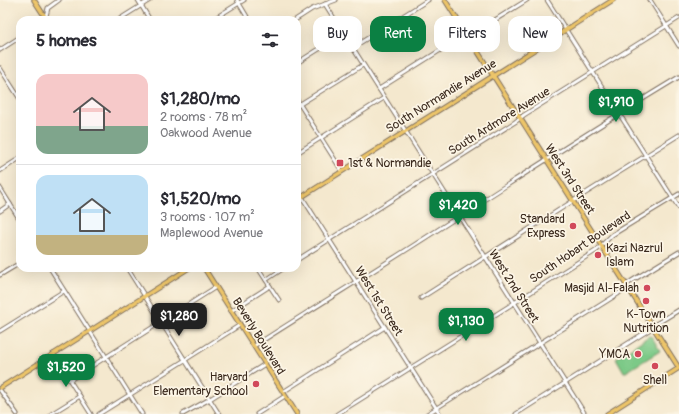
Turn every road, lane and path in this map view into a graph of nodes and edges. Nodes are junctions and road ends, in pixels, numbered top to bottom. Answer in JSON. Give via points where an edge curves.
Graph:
{"nodes":[{"id":1,"x":34,"y":0,"type":"edge"},
{"id":2,"x":59,"y":0,"type":"edge"},
{"id":3,"x":138,"y":0,"type":"edge"},
{"id":4,"x":150,"y":0,"type":"edge"},
{"id":5,"x":244,"y":0,"type":"edge"},
{"id":6,"x":336,"y":0,"type":"edge"},
{"id":7,"x":428,"y":0,"type":"edge"},
{"id":8,"x":445,"y":0,"type":"edge"},
{"id":9,"x":527,"y":0,"type":"edge"},
{"id":10,"x":547,"y":0,"type":"edge"},
{"id":11,"x":613,"y":0,"type":"edge"},
{"id":12,"x":650,"y":0,"type":"edge"},
{"id":13,"x":238,"y":2,"type":"edge"},
{"id":14,"x":325,"y":4,"type":"junction"},
{"id":15,"x":141,"y":6,"type":"junction"},
{"id":16,"x":44,"y":16,"type":"edge"},
{"id":17,"x":47,"y":16,"type":"edge"},
{"id":18,"x":125,"y":16,"type":"edge"},
{"id":19,"x":147,"y":16,"type":"edge"},
{"id":20,"x":218,"y":16,"type":"edge"},
{"id":21,"x":247,"y":16,"type":"edge"},
{"id":22,"x":301,"y":16,"type":"edge"},
{"id":23,"x":332,"y":16,"type":"edge"},
{"id":24,"x":455,"y":16,"type":"edge"},
{"id":25,"x":500,"y":17,"type":"edge"},
{"id":26,"x":679,"y":18,"type":"edge"},
{"id":27,"x":666,"y":26,"type":"junction"},
{"id":28,"x":566,"y":30,"type":"junction"},
{"id":29,"x":16,"y":40,"type":"edge"},
{"id":30,"x":362,"y":42,"type":"edge"},
{"id":31,"x":679,"y":46,"type":"edge"},
{"id":32,"x":0,"y":50,"type":"edge"},
{"id":33,"x":314,"y":52,"type":"edge"},
{"id":34,"x":355,"y":52,"type":"edge"},
{"id":35,"x":437,"y":52,"type":"edge"},
{"id":36,"x":477,"y":52,"type":"edge"},
{"id":37,"x":301,"y":60,"type":"edge"},
{"id":38,"x":363,"y":65,"type":"junction"},
{"id":39,"x":0,"y":68,"type":"edge"},
{"id":40,"x":593,"y":72,"type":"junction"},
{"id":41,"x":492,"y":76,"type":"junction"},
{"id":42,"x":679,"y":77,"type":"edge"},
{"id":43,"x":378,"y":89,"type":"junction"},
{"id":44,"x":16,"y":90,"type":"edge"},
{"id":45,"x":384,"y":98,"type":"junction"},
{"id":46,"x":301,"y":103,"type":"edge"},
{"id":47,"x":301,"y":109,"type":"edge"},
{"id":48,"x":619,"y":114,"type":"junction"},
{"id":49,"x":520,"y":118,"type":"junction"},
{"id":50,"x":405,"y":131,"type":"junction"},
{"id":51,"x":679,"y":135,"type":"edge"},
{"id":52,"x":321,"y":138,"type":"junction"},
{"id":53,"x":301,"y":150,"type":"edge"},
{"id":54,"x":646,"y":156,"type":"junction"},
{"id":55,"x":546,"y":160,"type":"junction"},
{"id":56,"x":16,"y":161,"type":"edge"},
{"id":57,"x":0,"y":171,"type":"edge"},
{"id":58,"x":342,"y":171,"type":"junction"},
{"id":59,"x":432,"y":174,"type":"junction"},
{"id":60,"x":0,"y":188,"type":"edge"},
{"id":61,"x":679,"y":194,"type":"edge"},
{"id":62,"x":302,"y":196,"type":"joint"},
{"id":63,"x":672,"y":198,"type":"junction"},
{"id":64,"x":573,"y":201,"type":"junction"},
{"id":65,"x":10,"y":204,"type":"junction"},
{"id":66,"x":679,"y":208,"type":"edge"},
{"id":67,"x":0,"y":210,"type":"edge"},
{"id":68,"x":16,"y":212,"type":"edge"},
{"id":69,"x":459,"y":216,"type":"junction"},
{"id":70,"x":329,"y":239,"type":"junction"},
{"id":71,"x":601,"y":245,"type":"junction"},
{"id":72,"x":679,"y":252,"type":"edge"},
{"id":73,"x":301,"y":257,"type":"edge"},
{"id":74,"x":485,"y":257,"type":"junction"},
{"id":75,"x":16,"y":265,"type":"edge"},
{"id":76,"x":52,"y":272,"type":"edge"},
{"id":77,"x":129,"y":272,"type":"edge"},
{"id":78,"x":183,"y":272,"type":"edge"},
{"id":79,"x":207,"y":272,"type":"edge"},
{"id":80,"x":261,"y":272,"type":"edge"},
{"id":81,"x":278,"y":272,"type":"edge"},
{"id":82,"x":0,"y":275,"type":"edge"},
{"id":83,"x":266,"y":280,"type":"junction"},
{"id":84,"x":356,"y":282,"type":"junction"},
{"id":85,"x":270,"y":286,"type":"junction"},
{"id":86,"x":626,"y":286,"type":"junction"},
{"id":87,"x":216,"y":287,"type":"junction"},
{"id":88,"x":64,"y":291,"type":"junction"},
{"id":89,"x":144,"y":296,"type":"junction"},
{"id":90,"x":421,"y":298,"type":"dead end"},
{"id":91,"x":279,"y":300,"type":"dead end"},
{"id":92,"x":514,"y":303,"type":"junction"},
{"id":93,"x":679,"y":310,"type":"edge"},
{"id":94,"x":231,"y":311,"type":"junction"},
{"id":95,"x":161,"y":322,"type":"junction"},
{"id":96,"x":240,"y":324,"type":"junction"},
{"id":97,"x":385,"y":327,"type":"junction"},
{"id":98,"x":653,"y":327,"type":"junction"},
{"id":99,"x":0,"y":331,"type":"edge"},
{"id":100,"x":90,"y":331,"type":"junction"},
{"id":101,"x":539,"y":343,"type":"junction"},
{"id":102,"x":254,"y":346,"type":"junction"},
{"id":103,"x":53,"y":354,"type":"junction"},
{"id":104,"x":106,"y":357,"type":"junction"},
{"id":105,"x":185,"y":360,"type":"junction"},
{"id":106,"x":265,"y":364,"type":"junction"},
{"id":107,"x":411,"y":368,"type":"junction"},
{"id":108,"x":679,"y":368,"type":"edge"},
{"id":109,"x":70,"y":380,"type":"junction"},
{"id":110,"x":565,"y":383,"type":"junction"},
{"id":111,"x":1,"y":387,"type":"edge"},
{"id":112,"x":282,"y":392,"type":"junction"},
{"id":113,"x":130,"y":394,"type":"junction"},
{"id":114,"x":4,"y":395,"type":"junction"},
{"id":115,"x":80,"y":396,"type":"junction"},
{"id":116,"x":285,"y":396,"type":"junction"},
{"id":117,"x":210,"y":399,"type":"junction"},
{"id":118,"x":436,"y":408,"type":"junction"},
{"id":119,"x":17,"y":414,"type":"edge"},
{"id":120,"x":51,"y":414,"type":"edge"},
{"id":121,"x":91,"y":414,"type":"edge"},
{"id":122,"x":99,"y":414,"type":"edge"},
{"id":123,"x":142,"y":414,"type":"edge"},
{"id":124,"x":183,"y":414,"type":"edge"},
{"id":125,"x":219,"y":414,"type":"edge"},
{"id":126,"x":257,"y":414,"type":"edge"},
{"id":127,"x":296,"y":414,"type":"edge"},
{"id":128,"x":337,"y":414,"type":"edge"},
{"id":129,"x":427,"y":414,"type":"edge"},
{"id":130,"x":440,"y":414,"type":"edge"},
{"id":131,"x":516,"y":414,"type":"edge"},
{"id":132,"x":585,"y":414,"type":"edge"},
{"id":133,"x":607,"y":414,"type":"edge"}],
"edges":[{"from":1,"to":16,"type":"main road"},
{"from":2,"to":17,"type":"street","via":[[48,8]]},
{"from":3,"to":15,"type":"street"},
{"from":4,"to":15,"type":"street"},
{"from":5,"to":13,"type":"street"},
{"from":6,"to":14,"type":"street"},
{"from":7,"to":30,"type":"street"},
{"from":8,"to":24,"type":"main road","name":"West 3rd Street"},
{"from":9,"to":25,"type":"street"},
{"from":10,"to":28,"type":"street"},
{"from":11,"to":28,"type":"main road","name":"South Normandie Avenue"},
{"from":12,"to":27,"type":"street"},
{"from":13,"to":20,"type":"street"},
{"from":13,"to":21,"type":"street"},
{"from":14,"to":22,"type":"street"},
{"from":14,"to":23,"type":"street","name":"West 2nd Street"},
{"from":15,"to":18,"type":"street"},
{"from":15,"to":19,"type":"street"},
{"from":26,"to":27,"type":"street","name":"South Ardmore Avenue"},
{"from":27,"to":31,"type":"street"},
{"from":27,"to":40,"type":"street","name":"South Ardmore Avenue"},
{"from":28,"to":40,"type":"street"},
{"from":28,"to":41,"type":"main road","name":"South Normandie Avenue"},
{"from":29,"to":32,"type":"street"},
{"from":33,"to":37,"type":"street"},
{"from":34,"to":38,"type":"street","name":"West 2nd Street"},
{"from":35,"to":43,"type":"street"},
{"from":36,"to":41,"type":"main road","name":"West 3rd Street"},
{"from":38,"to":43,"type":"street","name":"West 2nd Street"},
{"from":38,"to":46,"type":"street"},
{"from":39,"to":44,"type":"street"},
{"from":40,"to":48,"type":"street"},
{"from":40,"to":49,"type":"street","name":"South Ardmore Avenue"},
{"from":41,"to":49,"type":"main road","name":"West 3rd Street"},
{"from":41,"to":50,"type":"main road","name":"South Normandie Avenue"},
{"from":42,"to":48,"type":"street"},
{"from":43,"to":45,"type":"street","name":"West 2nd Street"},
{"from":45,"to":50,"type":"street","name":"West 2nd Street"},
{"from":45,"to":52,"type":"street"},
{"from":47,"to":52,"type":"street"},
{"from":48,"to":54,"type":"street"},
{"from":48,"to":55,"type":"street"},
{"from":49,"to":55,"type":"main road","name":"West 3rd Street"},
{"from":49,"to":59,"type":"street","name":"South Ardmore Avenue"},
{"from":50,"to":58,"type":"main road","name":"South Normandie Avenue"},
{"from":50,"to":59,"type":"street","name":"West 2nd Street"},
{"from":51,"to":54,"type":"street"},
{"from":52,"to":53,"type":"street"},
{"from":52,"to":58,"type":"street"},
{"from":54,"to":63,"type":"street"},
{"from":54,"to":64,"type":"street"},
{"from":55,"to":64,"type":"main road","name":"West 3rd Street"},
{"from":55,"to":69,"type":"street"},
{"from":56,"to":57,"type":"street"},
{"from":58,"to":62,"type":"main road","name":"South Normandie Avenue"},
{"from":59,"to":69,"type":"street","name":"West 2nd Street"},
{"from":59,"to":70,"type":"street","name":"South Ardmore Avenue"},
{"from":60,"to":65,"type":"street"},
{"from":61,"to":63,"type":"street","name":"South Hobart Boulevard"},
{"from":62,"to":70,"type":"street","name":"West 1st Street"},
{"from":63,"to":66,"type":"street"},
{"from":63,"to":71,"type":"street","name":"South Hobart Boulevard","via":[[612,235]]},
{"from":64,"to":71,"type":"main road","name":"West 3rd Street"},
{"from":64,"to":74,"type":"street"},
{"from":65,"to":67,"type":"street"},
{"from":65,"to":68,"type":"street"},
{"from":69,"to":74,"type":"street","name":"West 2nd Street"},
{"from":69,"to":84,"type":"street"},
{"from":70,"to":73,"type":"street","name":"South Ardmore Avenue"},
{"from":70,"to":84,"type":"street","name":"West 1st Street"},
{"from":71,"to":86,"type":"main road","name":"West 3rd Street"},
{"from":71,"to":92,"type":"street","name":"South Hobart Boulevard"},
{"from":72,"to":86,"type":"street"},
{"from":74,"to":90,"type":"street"},
{"from":74,"to":92,"type":"street","name":"West 2nd Street"},
{"from":75,"to":82,"type":"street"},
{"from":76,"to":88,"type":"street"},
{"from":77,"to":89,"type":"street"},
{"from":78,"to":89,"type":"main road"},
{"from":79,"to":87,"type":"main road","name":"Beverly Boulevard"},
{"from":80,"to":83,"type":"street"},
{"from":81,"to":83,"type":"street"},
{"from":83,"to":85,"type":"street"},
{"from":84,"to":97,"type":"street","name":"West 1st Street"},
{"from":84,"to":102,"type":"street"},
{"from":85,"to":91,"type":"street"},
{"from":85,"to":94,"type":"street"},
{"from":86,"to":98,"type":"main road","name":"West 3rd Street"},
{"from":86,"to":101,"type":"street","via":[[618,294]]},
{"from":87,"to":94,"type":"main road","name":"Beverly Boulevard"},
{"from":87,"to":95,"type":"street"},
{"from":88,"to":99,"type":"street"},
{"from":88,"to":100,"type":"street"},
{"from":89,"to":95,"type":"street"},
{"from":89,"to":100,"type":"main road"},
{"from":92,"to":101,"type":"street","name":"West 2nd Street"},
{"from":92,"to":107,"type":"street","name":"South Hobart Boulevard"},
{"from":93,"to":98,"type":"street"},
{"from":94,"to":96,"type":"main road","name":"Beverly Boulevard"},
{"from":95,"to":104,"type":"street"},
{"from":95,"to":105,"type":"street"},
{"from":96,"to":102,"type":"main road","name":"Beverly Boulevard"},
{"from":96,"to":105,"type":"street"},
{"from":97,"to":107,"type":"street","name":"West 1st Street"},
{"from":97,"to":112,"type":"street"},
{"from":98,"to":108,"type":"main road","name":"West 3rd Street"},
{"from":98,"to":110,"type":"street"},
{"from":100,"to":103,"type":"main road"},
{"from":100,"to":104,"type":"street"},
{"from":101,"to":110,"type":"street","name":"West 2nd Street"},
{"from":101,"to":118,"type":"street"},
{"from":102,"to":106,"type":"main road","name":"Beverly Boulevard"},
{"from":103,"to":109,"type":"street"},
{"from":103,"to":111,"type":"main road"},
{"from":104,"to":109,"type":"street"},
{"from":104,"to":113,"type":"street"},
{"from":105,"to":113,"type":"street"},
{"from":105,"to":117,"type":"street"},
{"from":106,"to":112,"type":"main road","name":"Beverly Boulevard"},
{"from":106,"to":117,"type":"street"},
{"from":107,"to":118,"type":"street","name":"West 1st Street"},
{"from":107,"to":128,"type":"street","name":"South Hobart Boulevard"},
{"from":108,"to":133,"type":"main road"},
{"from":109,"to":115,"type":"street"},
{"from":110,"to":131,"type":"street"},
{"from":110,"to":132,"type":"street","name":"West 2nd Street"},
{"from":111,"to":114,"type":"street"},
{"from":111,"to":114,"type":"street"},
{"from":112,"to":116,"type":"main road","name":"Beverly Boulevard"},
{"from":113,"to":122,"type":"street"},
{"from":113,"to":123,"type":"street"},
{"from":114,"to":119,"type":"street"},
{"from":115,"to":120,"type":"street"},
{"from":115,"to":121,"type":"street"},
{"from":116,"to":126,"type":"street"},
{"from":116,"to":127,"type":"main road","name":"Beverly Boulevard"},
{"from":117,"to":124,"type":"street"},
{"from":117,"to":125,"type":"street"},
{"from":118,"to":129,"type":"street"},
{"from":118,"to":130,"type":"street","name":"West 1st Street"}]}
